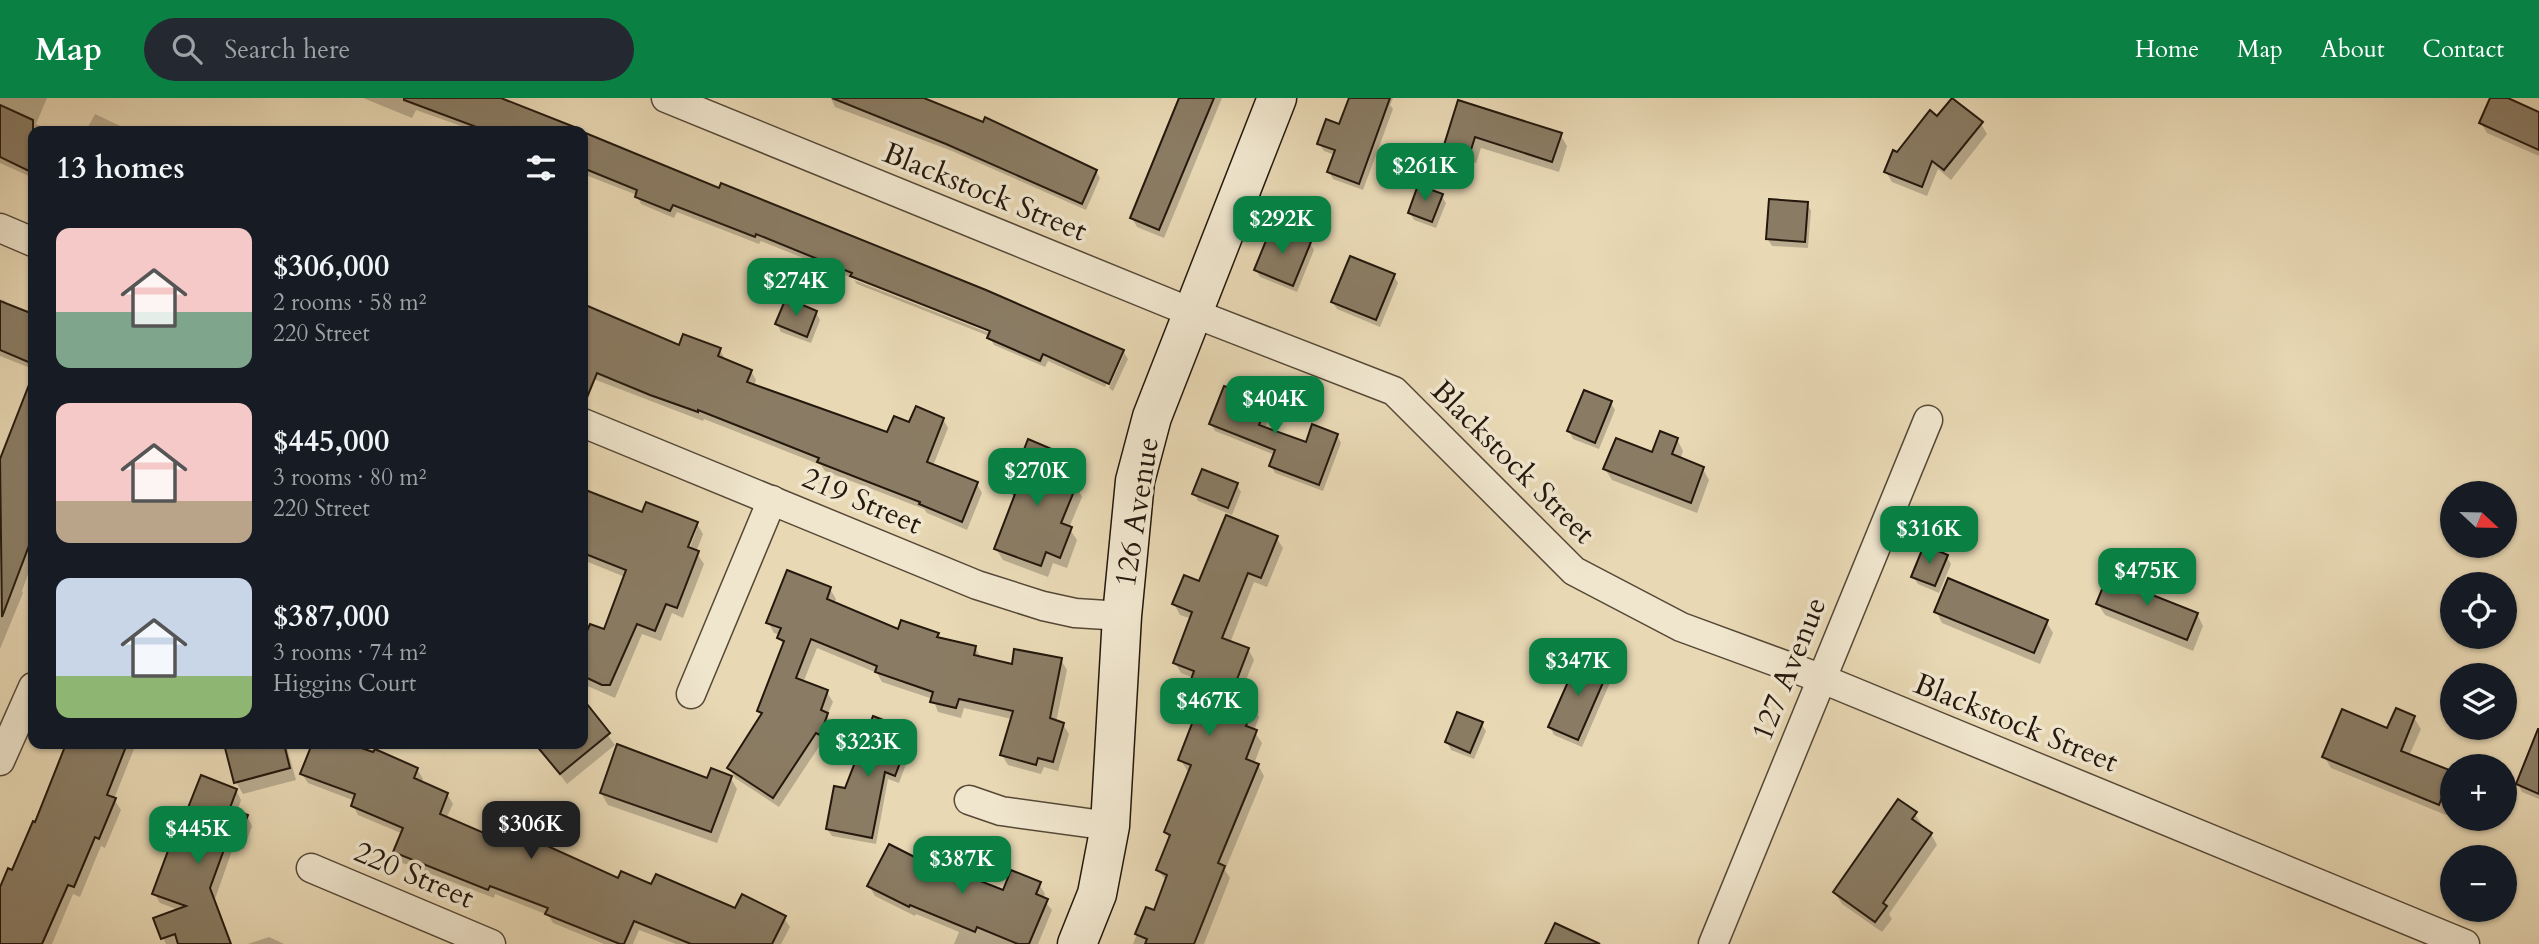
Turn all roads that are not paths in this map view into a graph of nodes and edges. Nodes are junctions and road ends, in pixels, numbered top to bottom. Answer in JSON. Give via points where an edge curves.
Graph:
{"nodes":[{"id":1,"x":666,"y":98,"type":"edge"},
{"id":2,"x":1277,"y":98,"type":"edge"},
{"id":3,"x":0,"y":228,"type":"edge"},
{"id":4,"x":28,"y":240,"type":"edge"},
{"id":5,"x":1193,"y":313,"type":"junction"},
{"id":6,"x":1928,"y":420,"type":"dead end"},
{"id":7,"x":588,"y":425,"type":"edge"},
{"id":8,"x":772,"y":500,"type":"junction"},
{"id":9,"x":1122,"y":616,"type":"junction"},
{"id":10,"x":1820,"y":678,"type":"junction"},
{"id":11,"x":691,"y":694,"type":"dead end"},
{"id":12,"x":28,"y":698,"type":"edge"},
{"id":13,"x":0,"y":761,"type":"edge"},
{"id":14,"x":969,"y":800,"type":"dead end"},
{"id":15,"x":1110,"y":826,"type":"junction"},
{"id":16,"x":311,"y":868,"type":"dead end"},
{"id":17,"x":491,"y":944,"type":"edge"},
{"id":18,"x":1077,"y":944,"type":"edge"},
{"id":19,"x":1713,"y":944,"type":"edge"},
{"id":20,"x":2465,"y":944,"type":"edge"}],
"edges":[{"from":1,"to":5,"type":"street","name":"Blackstock Street"},
{"from":2,"to":5,"type":"street","name":"126 Avenue"},
{"from":3,"to":4,"type":"street"},
{"from":5,"to":9,"type":"street","name":"126 Avenue","via":[[1152,417],[1135,481]]},
{"from":5,"to":10,"type":"street","name":"Blackstock Street","via":[[1394,391],[1574,571],[1681,626]]},
{"from":6,"to":10,"type":"street","name":"127 Avenue"},
{"from":7,"to":8,"type":"street","name":"219 Street"},
{"from":8,"to":9,"type":"street","name":"219 Street","via":[[1012,597],[1075,613]]},
{"from":8,"to":11,"type":"street"},
{"from":9,"to":15,"type":"street","name":"126 Avenue"},
{"from":10,"to":19,"type":"street","name":"127 Avenue"},
{"from":10,"to":20,"type":"street","name":"Blackstock Street"},
{"from":12,"to":13,"type":"street"},
{"from":14,"to":15,"type":"street","via":[[1001,811]]},
{"from":15,"to":18,"type":"street","name":"126 Avenue","via":[[1097,894]]},
{"from":16,"to":17,"type":"street","name":"220 Street"}]}
